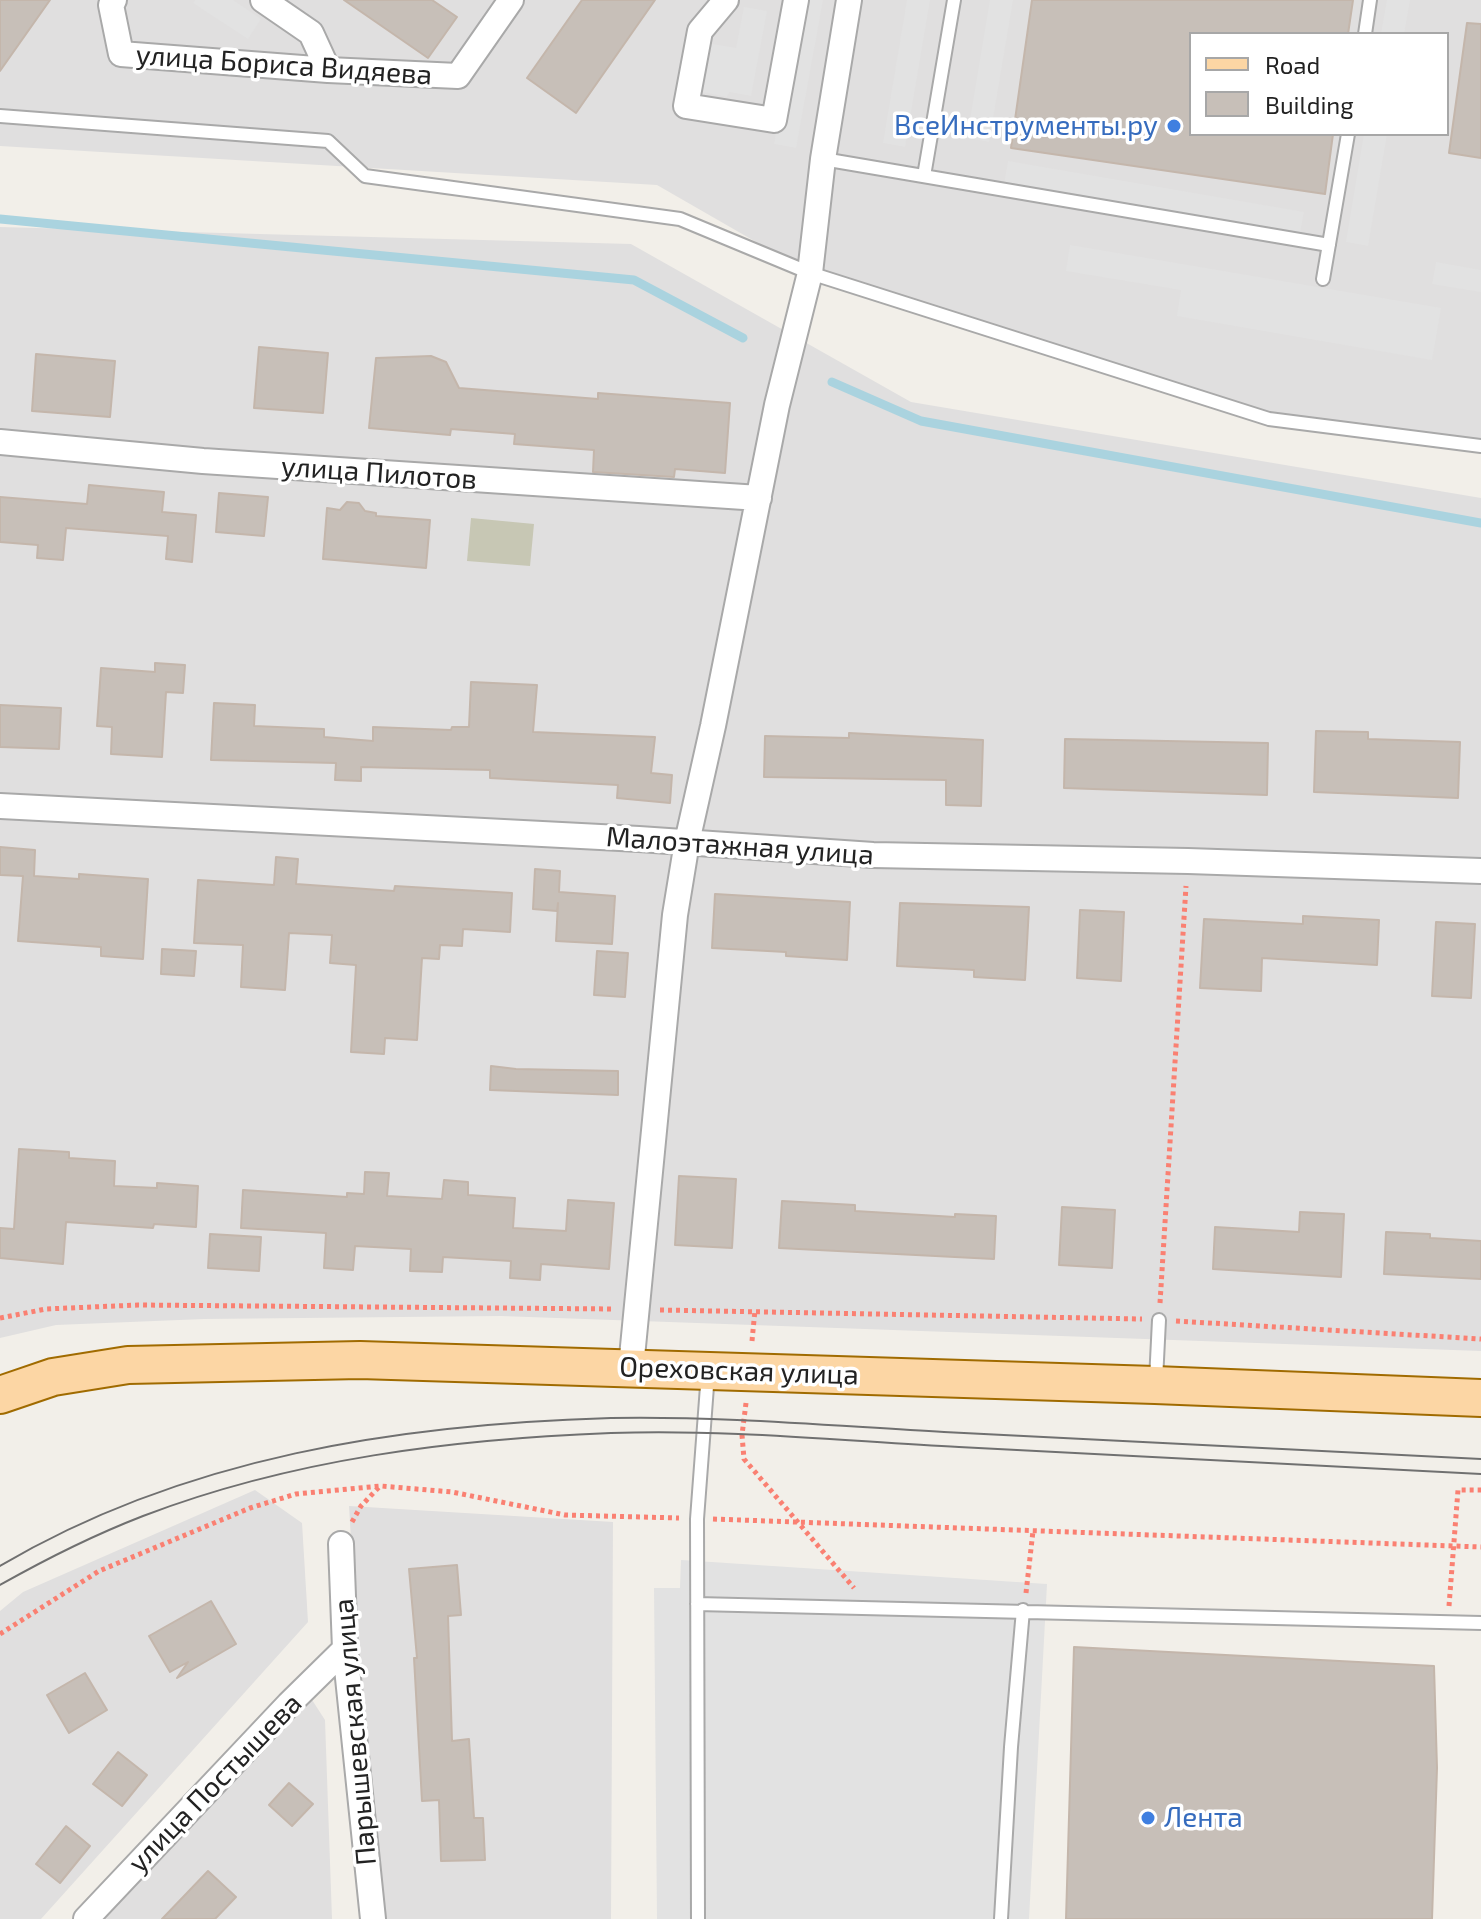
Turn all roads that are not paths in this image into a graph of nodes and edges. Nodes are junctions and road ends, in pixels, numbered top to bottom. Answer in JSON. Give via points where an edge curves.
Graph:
{"nodes":[{"id":1,"x":114,"y":0,"type":"edge"},
{"id":2,"x":263,"y":0,"type":"edge"},
{"id":3,"x":511,"y":0,"type":"edge"},
{"id":4,"x":726,"y":0,"type":"edge"},
{"id":5,"x":796,"y":0,"type":"edge"},
{"id":6,"x":849,"y":0,"type":"edge"},
{"id":7,"x":954,"y":0,"type":"edge"},
{"id":8,"x":1370,"y":0,"type":"edge"},
{"id":9,"x":1365,"y":32,"type":"edge"},
{"id":10,"x":328,"y":70,"type":"junction"},
{"id":11,"x":0,"y":116,"type":"edge"},
{"id":12,"x":1348,"y":136,"type":"edge"},
{"id":13,"x":823,"y":159,"type":"junction"},
{"id":14,"x":924,"y":176,"type":"junction"},
{"id":15,"x":1329,"y":245,"type":"junction"},
{"id":16,"x":810,"y":273,"type":"junction"},
{"id":17,"x":1323,"y":279,"type":"dead end"},
{"id":18,"x":0,"y":442,"type":"edge"},
{"id":19,"x":1481,"y":446,"type":"edge"},
{"id":20,"x":759,"y":498,"type":"junction"},
{"id":21,"x":0,"y":806,"type":"edge"},
{"id":22,"x":687,"y":842,"type":"junction"},
{"id":23,"x":1481,"y":871,"type":"edge"},
{"id":24,"x":1159,"y":1320,"type":"road end"},
{"id":25,"x":631,"y":1367,"type":"junction"},
{"id":26,"x":708,"y":1370,"type":"junction"},
{"id":27,"x":1155,"y":1385,"type":"junction"},
{"id":28,"x":0,"y":1395,"type":"edge"},
{"id":29,"x":1481,"y":1398,"type":"edge"},
{"id":30,"x":341,"y":1544,"type":"road end"},
{"id":31,"x":697,"y":1604,"type":"junction"},
{"id":32,"x":1023,"y":1610,"type":"junction"},
{"id":33,"x":1481,"y":1623,"type":"edge"},
{"id":34,"x":345,"y":1649,"type":"junction"},
{"id":35,"x":86,"y":1919,"type":"edge"},
{"id":36,"x":373,"y":1919,"type":"edge"},
{"id":37,"x":698,"y":1919,"type":"edge"},
{"id":38,"x":1001,"y":1919,"type":"edge"}],
"edges":[{"from":1,"to":10,"type":"street","name":"улица Бориса Видяева","via":[[121,54]]},
{"from":2,"to":10,"type":"street","via":[[311,33]]},
{"from":3,"to":10,"type":"street","name":"улица Бориса Видяева","via":[[458,76]]},
{"from":4,"to":5,"type":"street","via":[[700,31],[686,106],[774,120]]},
{"from":6,"to":13,"type":"street"},
{"from":7,"to":14,"type":"lane"},
{"from":8,"to":9,"type":"lane"},
{"from":11,"to":16,"type":"lane","via":[[328,141],[365,176],[680,219]]},
{"from":12,"to":15,"type":"lane"},
{"from":13,"to":14,"type":"lane"},
{"from":13,"to":16,"type":"street"},
{"from":14,"to":15,"type":"lane"},
{"from":15,"to":17,"type":"lane"},
{"from":16,"to":19,"type":"lane","via":[[1269,419]]},
{"from":16,"to":20,"type":"street"},
{"from":18,"to":20,"type":"street","name":"улица Пилотов"},
{"from":20,"to":22,"type":"street"},
{"from":21,"to":22,"type":"street","name":"Малоэтажная улица"},
{"from":22,"to":23,"type":"street","name":"Малоэтажная улица","via":[[873,855]]},
{"from":22,"to":25,"type":"street","via":[[675,915]]},
{"from":24,"to":27,"type":"lane"},
{"from":25,"to":26,"type":"main road","name":"Ореховская улица"},
{"from":25,"to":28,"type":"main road","name":"Ореховская улица","via":[[360,1360],[128,1365],[53,1377]]},
{"from":26,"to":27,"type":"main road","name":"Ореховская улица"},
{"from":26,"to":31,"type":"lane"},
{"from":27,"to":29,"type":"main road","name":"Ореховская улица"},
{"from":30,"to":34,"type":"street","name":"Парышевская улица"},
{"from":31,"to":32,"type":"lane"},
{"from":31,"to":37,"type":"lane"},
{"from":32,"to":33,"type":"lane"},
{"from":32,"to":38,"type":"lane"},
{"from":34,"to":35,"type":"street","name":"улица Постышева"},
{"from":34,"to":36,"type":"street","name":"Парышевская улица"}]}
